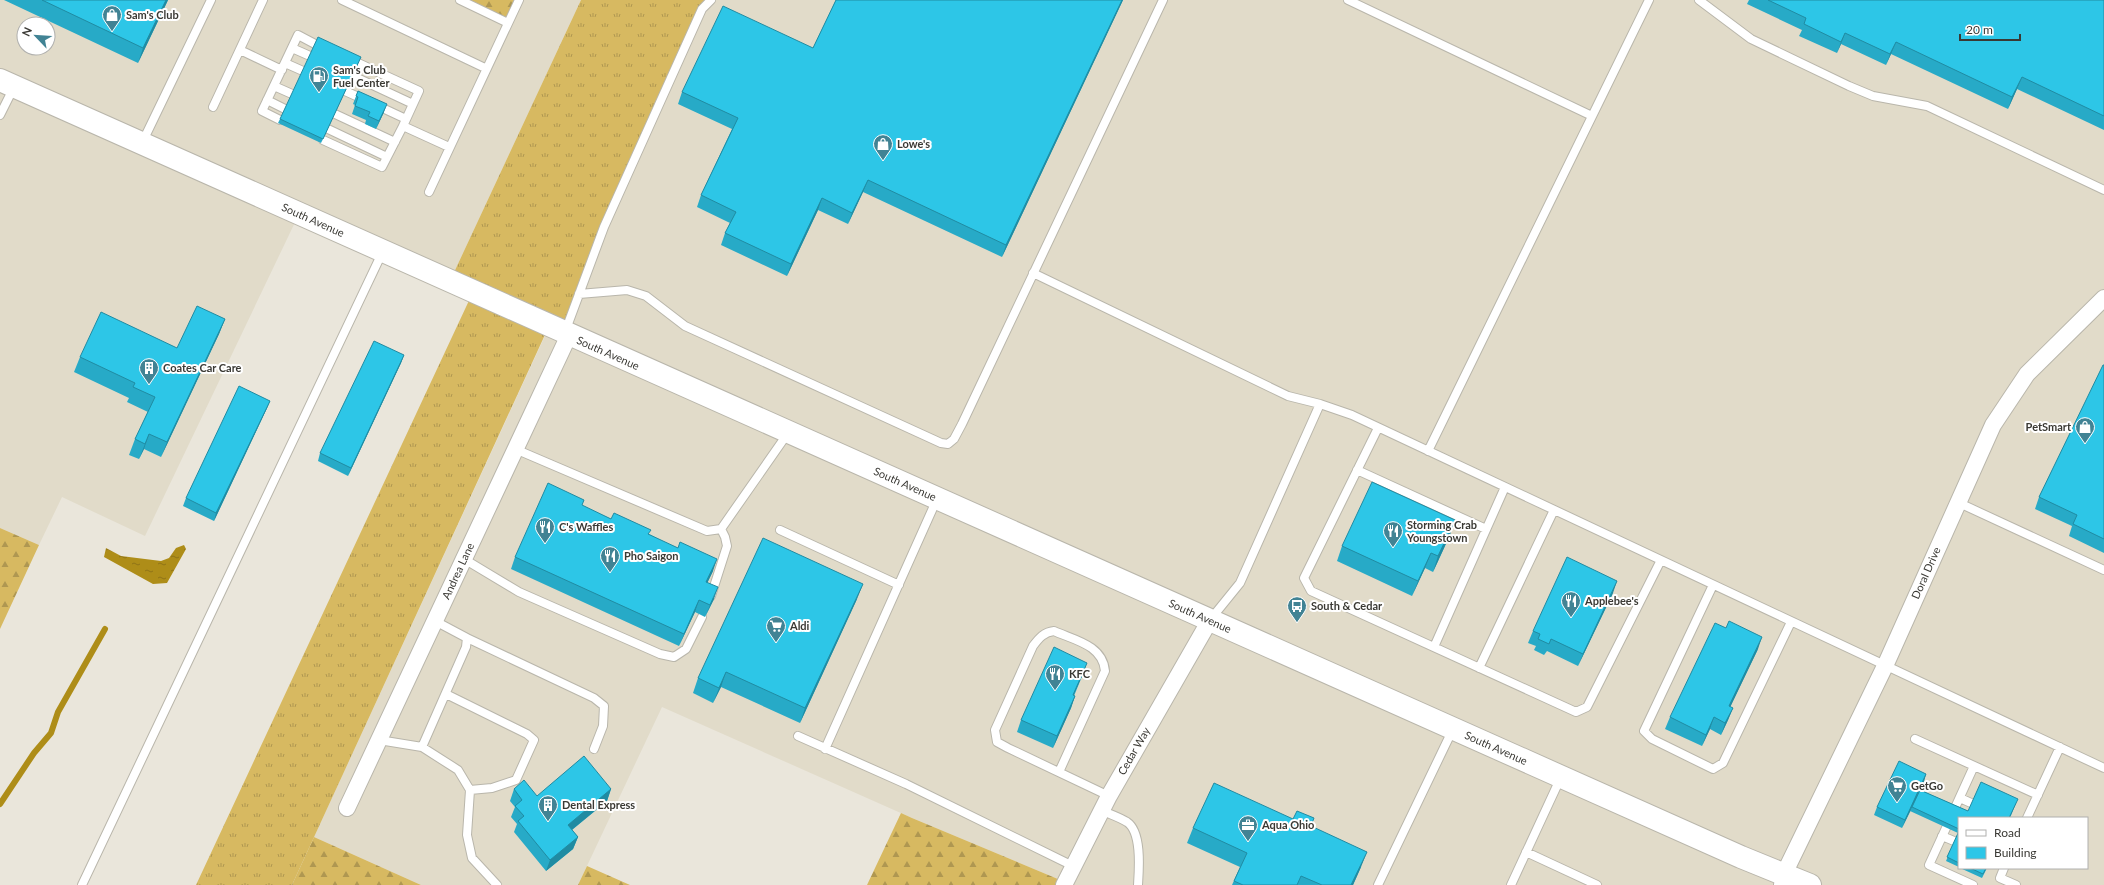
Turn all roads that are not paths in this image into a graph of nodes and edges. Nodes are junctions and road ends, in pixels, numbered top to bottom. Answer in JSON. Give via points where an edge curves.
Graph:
{"nodes":[{"id":1,"x":211,"y":0,"type":"edge"},
{"id":2,"x":263,"y":0,"type":"edge"},
{"id":3,"x":342,"y":0,"type":"edge"},
{"id":4,"x":460,"y":0,"type":"edge"},
{"id":5,"x":519,"y":0,"type":"edge"},
{"id":6,"x":711,"y":0,"type":"edge"},
{"id":7,"x":1163,"y":0,"type":"edge"},
{"id":8,"x":1348,"y":0,"type":"edge"},
{"id":9,"x":1649,"y":0,"type":"edge"},
{"id":10,"x":1698,"y":0,"type":"edge"},
{"id":11,"x":508,"y":23,"type":"junction"},
{"id":12,"x":315,"y":44,"type":"edge"},
{"id":13,"x":292,"y":48,"type":"junction"},
{"id":14,"x":240,"y":50,"type":"junction"},
{"id":15,"x":310,"y":56,"type":"edge"},
{"id":16,"x":358,"y":63,"type":"edge"},
{"id":17,"x":283,"y":66,"type":"junction"},
{"id":18,"x":485,"y":68,"type":"junction"},
{"id":19,"x":303,"y":71,"type":"edge"},
{"id":20,"x":352,"y":76,"type":"edge"},
{"id":21,"x":7,"y":83,"type":"edge"},
{"id":22,"x":274,"y":86,"type":"junction"},
{"id":23,"x":345,"y":91,"type":"edge"},
{"id":24,"x":292,"y":94,"type":"edge"},
{"id":25,"x":267,"y":100,"type":"junction"},
{"id":26,"x":413,"y":104,"type":"junction"},
{"id":27,"x":213,"y":107,"type":"dead end"},
{"id":28,"x":285,"y":109,"type":"edge"},
{"id":29,"x":335,"y":114,"type":"edge"},
{"id":30,"x":0,"y":115,"type":"edge"},
{"id":31,"x":1592,"y":116,"type":"junction"},
{"id":32,"x":280,"y":120,"type":"edge"},
{"id":33,"x":404,"y":122,"type":"junction"},
{"id":34,"x":328,"y":129,"type":"edge"},
{"id":35,"x":323,"y":140,"type":"edge"},
{"id":36,"x":395,"y":142,"type":"junction"},
{"id":37,"x":142,"y":144,"type":"junction"},
{"id":38,"x":449,"y":147,"type":"junction"},
{"id":39,"x":387,"y":157,"type":"junction"},
{"id":40,"x":2104,"y":190,"type":"edge"},
{"id":41,"x":428,"y":192,"type":"dead end"},
{"id":42,"x":383,"y":251,"type":"junction"},
{"id":43,"x":1033,"y":273,"type":"junction"},
{"id":44,"x":579,"y":294,"type":"junction"},
{"id":45,"x":2104,"y":298,"type":"edge"},
{"id":46,"x":567,"y":334,"type":"junction"},
{"id":47,"x":1320,"y":404,"type":"junction"},
{"id":48,"x":1378,"y":428,"type":"junction"},
{"id":49,"x":788,"y":432,"type":"junction"},
{"id":50,"x":515,"y":449,"type":"junction"},
{"id":51,"x":1428,"y":451,"type":"junction"},
{"id":52,"x":1357,"y":470,"type":"junction"},
{"id":53,"x":1505,"y":487,"type":"junction"},
{"id":54,"x":937,"y":498,"type":"junction"},
{"id":55,"x":1958,"y":502,"type":"junction"},
{"id":56,"x":1554,"y":510,"type":"junction"},
{"id":57,"x":721,"y":529,"type":"junction"},
{"id":58,"x":1486,"y":529,"type":"junction"},
{"id":59,"x":780,"y":530,"type":"dead end"},
{"id":60,"x":464,"y":559,"type":"junction"},
{"id":61,"x":1661,"y":560,"type":"junction"},
{"id":62,"x":2104,"y":570,"type":"edge"},
{"id":63,"x":899,"y":585,"type":"junction"},
{"id":64,"x":1713,"y":585,"type":"junction"},
{"id":65,"x":711,"y":597,"type":"edge"},
{"id":66,"x":702,"y":618,"type":"dead end"},
{"id":67,"x":435,"y":620,"type":"junction"},
{"id":68,"x":1210,"y":620,"type":"junction"},
{"id":69,"x":1791,"y":622,"type":"junction"},
{"id":70,"x":467,"y":638,"type":"junction"},
{"id":71,"x":1434,"y":647,"type":"junction"},
{"id":72,"x":1885,"y":666,"type":"junction"},
{"id":73,"x":1479,"y":668,"type":"junction"},
{"id":74,"x":446,"y":694,"type":"junction"},
{"id":75,"x":1453,"y":728,"type":"junction"},
{"id":76,"x":798,"y":736,"type":"dead end"},
{"id":77,"x":1915,"y":739,"type":"dead end"},
{"id":78,"x":379,"y":740,"type":"junction"},
{"id":79,"x":422,"y":747,"type":"junction"},
{"id":80,"x":2060,"y":747,"type":"junction"},
{"id":81,"x":594,"y":748,"type":"dead end"},
{"id":82,"x":825,"y":748,"type":"junction"},
{"id":83,"x":1974,"y":766,"type":"junction"},
{"id":84,"x":2104,"y":768,"type":"edge"},
{"id":85,"x":1059,"y":772,"type":"junction"},
{"id":86,"x":1561,"y":777,"type":"junction"},
{"id":87,"x":470,"y":790,"type":"junction"},
{"id":88,"x":2038,"y":795,"type":"junction"},
{"id":89,"x":1109,"y":796,"type":"junction"},
{"id":90,"x":1960,"y":798,"type":"junction"},
{"id":91,"x":1972,"y":803,"type":"edge"},
{"id":92,"x":347,"y":808,"type":"dead end"},
{"id":93,"x":1101,"y":810,"type":"junction"},
{"id":94,"x":1954,"y":810,"type":"edge"},
{"id":95,"x":2027,"y":817,"type":"edge"},
{"id":96,"x":1946,"y":828,"type":"edge"},
{"id":97,"x":1942,"y":836,"type":"junction"},
{"id":98,"x":1954,"y":841,"type":"edge"},
{"id":99,"x":1526,"y":852,"type":"junction"},
{"id":100,"x":1073,"y":866,"type":"junction"},
{"id":101,"x":2004,"y":869,"type":"edge"},
{"id":102,"x":1780,"y":881,"type":"edge"},
{"id":103,"x":1998,"y":882,"type":"edge"},
{"id":104,"x":82,"y":885,"type":"edge"},
{"id":105,"x":497,"y":885,"type":"edge"},
{"id":106,"x":1064,"y":885,"type":"edge"},
{"id":107,"x":1138,"y":885,"type":"edge"},
{"id":108,"x":1378,"y":885,"type":"edge"},
{"id":109,"x":1511,"y":885,"type":"edge"},
{"id":110,"x":1596,"y":885,"type":"edge"},
{"id":111,"x":1810,"y":885,"type":"edge"},
{"id":112,"x":1973,"y":885,"type":"edge"},
{"id":113,"x":2016,"y":885,"type":"edge"}],
"edges":[{"from":1,"to":37,"type":"lane"},
{"from":2,"to":14,"type":"lane"},
{"from":3,"to":18,"type":"lane"},
{"from":4,"to":11,"type":"lane"},
{"from":5,"to":11,"type":"lane"},
{"from":6,"to":44,"type":"lane","via":[[702,9],[604,227]]},
{"from":7,"to":43,"type":"lane"},
{"from":8,"to":31,"type":"lane"},
{"from":9,"to":31,"type":"lane"},
{"from":10,"to":40,"type":"lane","via":[[1751,39],[1849,86],[1872,96],[1927,106]]},
{"from":11,"to":18,"type":"lane"},
{"from":12,"to":13,"type":"lane","via":[[298,36]]},
{"from":13,"to":15,"type":"lane"},
{"from":13,"to":17,"type":"lane"},
{"from":14,"to":17,"type":"lane"},
{"from":14,"to":27,"type":"lane"},
{"from":16,"to":26,"type":"lane","via":[[419,91]]},
{"from":17,"to":19,"type":"lane"},
{"from":17,"to":22,"type":"lane"},
{"from":18,"to":38,"type":"lane"},
{"from":20,"to":26,"type":"lane"},
{"from":21,"to":30,"type":"lane"},
{"from":21,"to":37,"type":"main road","name":"South Avenue"},
{"from":22,"to":24,"type":"lane"},
{"from":22,"to":25,"type":"lane"},
{"from":23,"to":33,"type":"lane"},
{"from":25,"to":28,"type":"lane"},
{"from":25,"to":32,"type":"lane","via":[[262,111]]},
{"from":26,"to":33,"type":"lane"},
{"from":29,"to":36,"type":"lane"},
{"from":31,"to":51,"type":"lane"},
{"from":33,"to":36,"type":"lane"},
{"from":33,"to":38,"type":"lane"},
{"from":34,"to":39,"type":"lane"},
{"from":35,"to":39,"type":"lane","via":[[382,167]]},
{"from":36,"to":39,"type":"lane"},
{"from":37,"to":42,"type":"main road","name":"South Avenue"},
{"from":38,"to":41,"type":"lane"},
{"from":42,"to":46,"type":"main road","name":"South Avenue"},
{"from":42,"to":104,"type":"lane"},
{"from":43,"to":44,"type":"lane","via":[[962,424],[954,440],[948,444],[685,326],[646,296],[627,290]]},
{"from":43,"to":47,"type":"lane","via":[[1288,396]]},
{"from":44,"to":46,"type":"lane"},
{"from":45,"to":55,"type":"street","name":"Doral Drive","via":[[2046,353],[2010,397],[1993,425]]},
{"from":46,"to":49,"type":"main road","name":"South Avenue"},
{"from":46,"to":50,"type":"street","name":"Andrea Lane"},
{"from":47,"to":48,"type":"lane","via":[[1352,415]]},
{"from":47,"to":68,"type":"lane","via":[[1240,583]]},
{"from":48,"to":51,"type":"lane"},
{"from":48,"to":52,"type":"lane"},
{"from":49,"to":54,"type":"main road","name":"South Avenue"},
{"from":49,"to":57,"type":"lane"},
{"from":50,"to":57,"type":"lane","via":[[694,526],[707,531]]},
{"from":50,"to":60,"type":"street","name":"Andrea Lane"},
{"from":51,"to":53,"type":"lane"},
{"from":52,"to":58,"type":"lane"},
{"from":52,"to":71,"type":"lane","via":[[1304,578],[1311,591]]},
{"from":53,"to":56,"type":"lane"},
{"from":53,"to":58,"type":"lane"},
{"from":54,"to":63,"type":"lane"},
{"from":54,"to":68,"type":"main road","name":"South Avenue"},
{"from":55,"to":62,"type":"lane"},
{"from":55,"to":72,"type":"street","name":"Doral Drive"},
{"from":56,"to":61,"type":"lane"},
{"from":56,"to":73,"type":"lane"},
{"from":57,"to":65,"type":"lane","via":[[727,546]]},
{"from":58,"to":71,"type":"lane"},
{"from":59,"to":63,"type":"lane"},
{"from":60,"to":66,"type":"lane","via":[[519,592],[660,654],[674,656],[686,649]]},
{"from":60,"to":67,"type":"street","name":"Andrea Lane"},
{"from":61,"to":64,"type":"lane"},
{"from":61,"to":73,"type":"lane","via":[[1587,707],[1576,712]]},
{"from":63,"to":82,"type":"lane"},
{"from":64,"to":69,"type":"lane"},
{"from":64,"to":69,"type":"lane","via":[[1644,731],[1652,739],[1713,769],[1723,763]]},
{"from":67,"to":70,"type":"lane"},
{"from":67,"to":78,"type":"street","name":"Andrea Lane"},
{"from":68,"to":75,"type":"main road","name":"South Avenue"},
{"from":68,"to":89,"type":"street","name":"Cedar Way"},
{"from":69,"to":72,"type":"lane"},
{"from":70,"to":74,"type":"lane","via":[[466,647]]},
{"from":70,"to":81,"type":"lane","via":[[594,698],[604,706],[603,726]]},
{"from":71,"to":73,"type":"lane"},
{"from":72,"to":80,"type":"lane"},
{"from":72,"to":102,"type":"street","name":"Doral Drive"},
{"from":74,"to":79,"type":"lane"},
{"from":74,"to":87,"type":"lane","via":[[527,734],[534,740],[516,780],[492,788]]},
{"from":75,"to":86,"type":"main road","name":"South Avenue"},
{"from":75,"to":108,"type":"lane"},
{"from":76,"to":82,"type":"lane"},
{"from":77,"to":83,"type":"lane"},
{"from":78,"to":79,"type":"lane"},
{"from":78,"to":92,"type":"street","name":"Andrea Lane"},
{"from":79,"to":87,"type":"lane","via":[[458,770]]},
{"from":80,"to":84,"type":"lane"},
{"from":80,"to":88,"type":"lane"},
{"from":82,"to":100,"type":"lane","via":[[906,784]]},
{"from":83,"to":88,"type":"lane"},
{"from":83,"to":90,"type":"lane"},
{"from":85,"to":85,"type":"lane","via":[[998,742],[995,730],[1034,646],[1040,637],[1049,631],[1095,648],[1104,661],[1106,671]]},
{"from":85,"to":89,"type":"lane"},
{"from":86,"to":99,"type":"lane"},
{"from":86,"to":102,"type":"main road","name":"South Avenue","via":[[1741,857]]},
{"from":87,"to":105,"type":"lane","via":[[468,835],[472,858]]},
{"from":88,"to":95,"type":"lane"},
{"from":89,"to":93,"type":"street","name":"Cedar Way"},
{"from":90,"to":91,"type":"lane"},
{"from":90,"to":94,"type":"lane"},
{"from":93,"to":100,"type":"street","name":"Cedar Way"},
{"from":93,"to":107,"type":"lane","via":[[1128,823],[1137,839],[1140,861]]},
{"from":96,"to":97,"type":"lane"},
{"from":97,"to":98,"type":"lane"},
{"from":97,"to":112,"type":"lane","via":[[1929,865]]},
{"from":99,"to":109,"type":"lane"},
{"from":99,"to":110,"type":"lane"},
{"from":100,"to":106,"type":"street","name":"Cedar Way"},
{"from":101,"to":103,"type":"lane"},
{"from":102,"to":111,"type":"main road","name":"South Avenue"},
{"from":103,"to":113,"type":"lane"}]}
